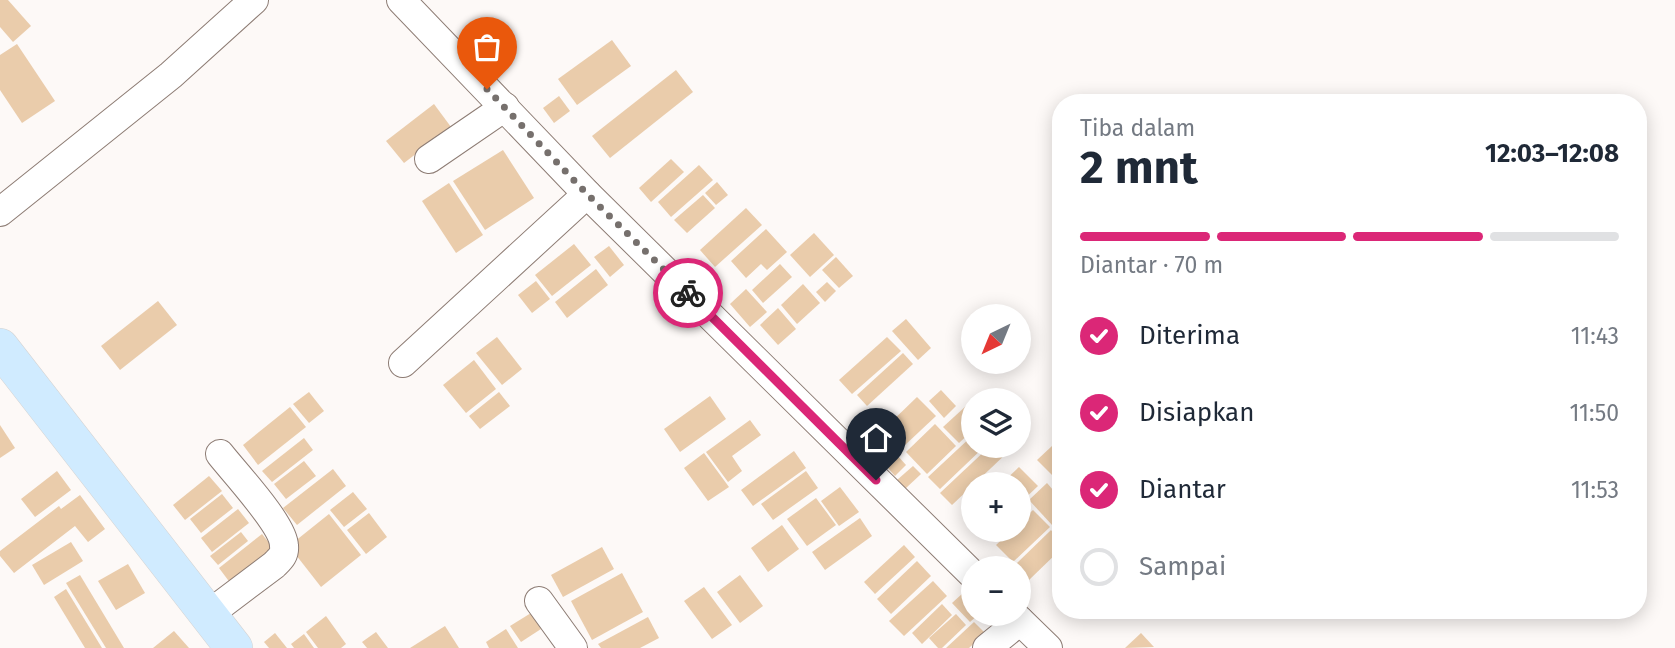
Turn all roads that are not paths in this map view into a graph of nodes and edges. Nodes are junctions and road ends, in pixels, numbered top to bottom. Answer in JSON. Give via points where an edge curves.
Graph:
{"nodes":[{"id":1,"x":254,"y":0,"type":"edge"},
{"id":2,"x":401,"y":0,"type":"edge"},
{"id":3,"x":505,"y":107,"type":"junction"},
{"id":4,"x":429,"y":159,"type":"dead end"},
{"id":5,"x":587,"y":194,"type":"junction"},
{"id":6,"x":0,"y":212,"type":"edge"},
{"id":7,"x":0,"y":347,"type":"edge"},
{"id":8,"x":403,"y":363,"type":"dead end"},
{"id":9,"x":220,"y":454,"type":"dead end"},
{"id":10,"x":961,"y":563,"type":"edge"},
{"id":11,"x":540,"y":601,"type":"dead end"},
{"id":12,"x":209,"y":614,"type":"junction"},
{"id":13,"x":1008,"y":626,"type":"edge"},
{"id":14,"x":1025,"y":626,"type":"edge"},
{"id":15,"x":234,"y":648,"type":"edge"},
{"id":16,"x":573,"y":648,"type":"edge"},
{"id":17,"x":987,"y":648,"type":"edge"},
{"id":18,"x":1048,"y":648,"type":"edge"}],
"edges":[{"from":1,"to":6,"type":"street","via":[[171,75]]},
{"from":2,"to":3,"type":"street"},
{"from":3,"to":4,"type":"street"},
{"from":3,"to":5,"type":"street"},
{"from":5,"to":8,"type":"street"},
{"from":5,"to":10,"type":"street"},
{"from":7,"to":12,"type":"main road"},
{"from":9,"to":12,"type":"street","via":[[277,526],[285,550],[274,565]]},
{"from":11,"to":16,"type":"street"},
{"from":12,"to":15,"type":"main road"},
{"from":13,"to":17,"type":"street"},
{"from":14,"to":18,"type":"street"}]}
